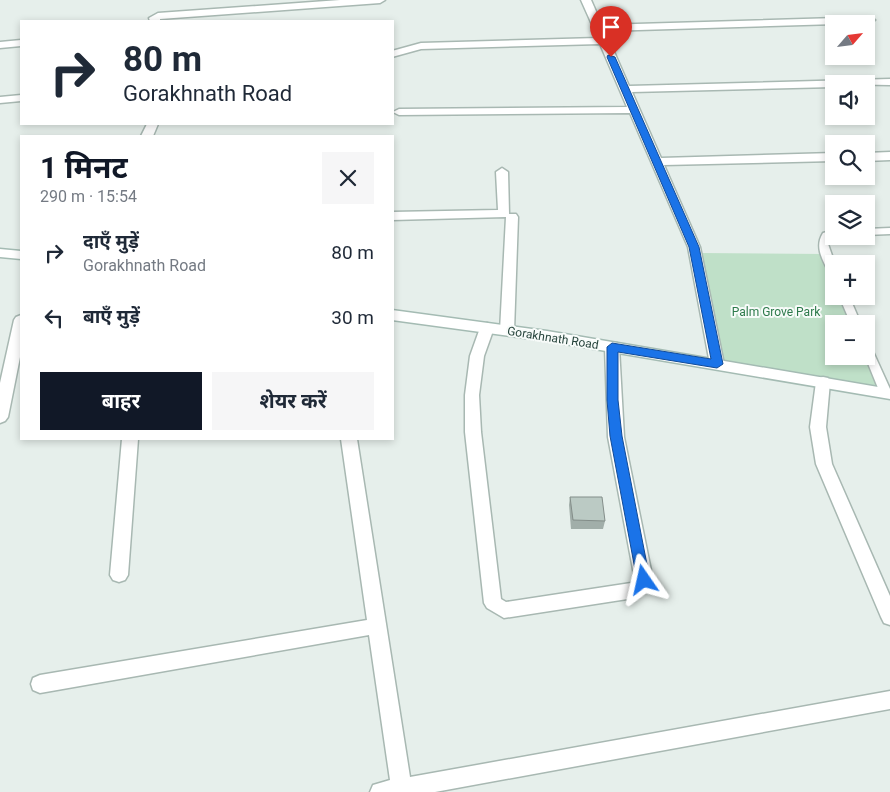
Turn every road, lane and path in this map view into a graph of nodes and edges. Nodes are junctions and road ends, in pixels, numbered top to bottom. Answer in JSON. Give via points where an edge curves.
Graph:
{"nodes":[{"id":1,"x":218,"y":0,"type":"edge"},
{"id":2,"x":380,"y":0,"type":"edge"},
{"id":3,"x":586,"y":0,"type":"edge"},
{"id":4,"x":218,"y":12,"type":"junction"},
{"id":5,"x":155,"y":20,"type":"edge"},
{"id":6,"x":825,"y":21,"type":"edge"},
{"id":7,"x":598,"y":28,"type":"junction"},
{"id":8,"x":604,"y":41,"type":"junction"},
{"id":9,"x":20,"y":43,"type":"edge"},
{"id":10,"x":0,"y":45,"type":"edge"},
{"id":11,"x":394,"y":53,"type":"edge"},
{"id":12,"x":890,"y":82,"type":"edge"},
{"id":13,"x":625,"y":89,"type":"junction"},
{"id":14,"x":20,"y":98,"type":"edge"},
{"id":15,"x":0,"y":100,"type":"edge"},
{"id":16,"x":634,"y":110,"type":"junction"},
{"id":17,"x":399,"y":112,"type":"dead end"},
{"id":18,"x":875,"y":156,"type":"edge"},
{"id":19,"x":890,"y":156,"type":"edge"},
{"id":20,"x":825,"y":157,"type":"edge"},
{"id":21,"x":657,"y":162,"type":"junction"},
{"id":22,"x":502,"y":172,"type":"dead end"},
{"id":23,"x":394,"y":216,"type":"edge"},
{"id":24,"x":512,"y":217,"type":"dead end"},
{"id":25,"x":890,"y":231,"type":"edge"},
{"id":26,"x":875,"y":232,"type":"edge"},
{"id":27,"x":825,"y":238,"type":"edge"},
{"id":28,"x":0,"y":253,"type":"edge"},
{"id":29,"x":20,"y":255,"type":"edge"},
{"id":30,"x":826,"y":255,"type":"edge"},
{"id":31,"x":394,"y":315,"type":"edge"},
{"id":32,"x":20,"y":323,"type":"edge"},
{"id":33,"x":487,"y":328,"type":"junction"},
{"id":34,"x":508,"y":331,"type":"junction"},
{"id":35,"x":612,"y":347,"type":"junction"},
{"id":36,"x":6,"y":363,"type":"edge"},
{"id":37,"x":717,"y":364,"type":"junction"},
{"id":38,"x":874,"y":365,"type":"edge"},
{"id":39,"x":824,"y":382,"type":"junction"},
{"id":40,"x":888,"y":393,"type":"edge"},
{"id":41,"x":0,"y":416,"type":"edge"},
{"id":42,"x":130,"y":440,"type":"edge"},
{"id":43,"x":349,"y":440,"type":"edge"},
{"id":44,"x":119,"y":574,"type":"dead end"},
{"id":45,"x":890,"y":617,"type":"edge"},
{"id":46,"x":376,"y":626,"type":"junction"},
{"id":47,"x":40,"y":684,"type":"dead end"},
{"id":48,"x":890,"y":700,"type":"edge"},
{"id":49,"x":401,"y":790,"type":"edge"},
{"id":50,"x":380,"y":792,"type":"edge"}],
"edges":[{"from":1,"to":4,"type":"street"},
{"from":2,"to":4,"type":"street"},
{"from":3,"to":7,"type":"street"},
{"from":4,"to":5,"type":"street","via":[[158,16]]},
{"from":6,"to":7,"type":"street"},
{"from":7,"to":8,"type":"street"},
{"from":8,"to":11,"type":"street","via":[[421,46]]},
{"from":8,"to":13,"type":"street"},
{"from":9,"to":10,"type":"street"},
{"from":12,"to":13,"type":"street"},
{"from":13,"to":16,"type":"street"},
{"from":14,"to":15,"type":"street"},
{"from":16,"to":17,"type":"street"},
{"from":16,"to":21,"type":"street"},
{"from":18,"to":19,"type":"street"},
{"from":20,"to":21,"type":"street"},
{"from":21,"to":37,"type":"street","via":[[694,247]]},
{"from":22,"to":23,"type":"street","via":[[502,214]]},
{"from":24,"to":34,"type":"street"},
{"from":25,"to":26,"type":"lane"},
{"from":27,"to":30,"type":"lane","via":[[822,245]]},
{"from":28,"to":29,"type":"street"},
{"from":31,"to":33,"type":"street","name":"Gorakhnath Road"},
{"from":32,"to":36,"type":"street"},
{"from":33,"to":34,"type":"street","name":"Gorakhnath Road"},
{"from":33,"to":35,"type":"street","via":[[478,356],[472,395],[473,432],[493,603],[504,610],[634,590],[644,580],[616,436]]},
{"from":34,"to":35,"type":"street","name":"Gorakhnath Road"},
{"from":35,"to":37,"type":"street","name":"Gorakhnath Road"},
{"from":36,"to":41,"type":"street"},
{"from":37,"to":39,"type":"street","name":"Gorakhnath Road"},
{"from":38,"to":40,"type":"lane"},
{"from":39,"to":40,"type":"street","name":"Gorakhnath Road"},
{"from":39,"to":45,"type":"street","via":[[818,427],[824,464]]},
{"from":42,"to":44,"type":"street"},
{"from":43,"to":46,"type":"street"},
{"from":46,"to":47,"type":"street"},
{"from":46,"to":49,"type":"street"},
{"from":48,"to":49,"type":"street"},
{"from":49,"to":50,"type":"street"}]}
